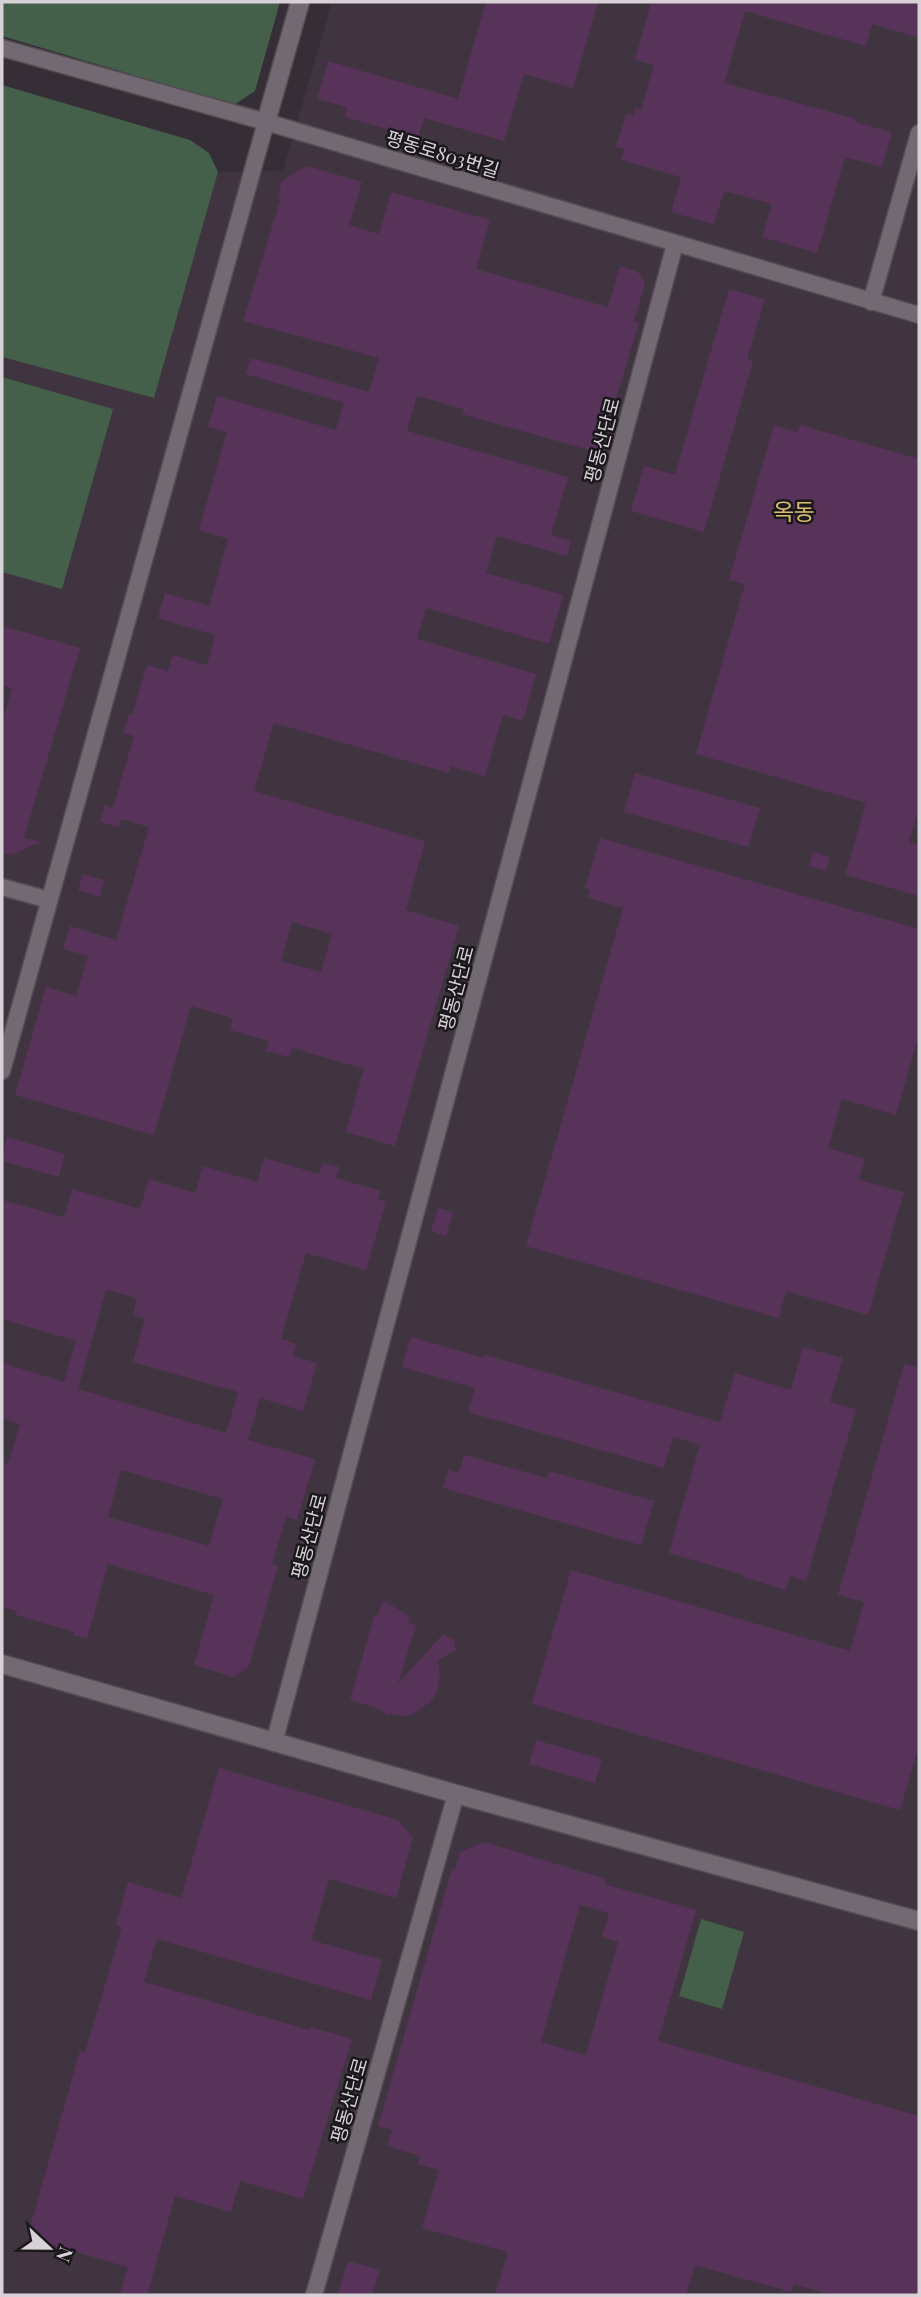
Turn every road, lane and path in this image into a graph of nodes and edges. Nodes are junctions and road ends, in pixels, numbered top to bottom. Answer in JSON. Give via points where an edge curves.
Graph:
{"nodes":[{"id":1,"x":300,"y":2,"type":"edge"},
{"id":2,"x":2,"y":48,"type":"edge"},
{"id":3,"x":266,"y":122,"type":"junction"},
{"id":4,"x":919,"y":133,"type":"edge"},
{"id":5,"x":675,"y":244,"type":"junction"},
{"id":6,"x":871,"y":302,"type":"junction"},
{"id":7,"x":919,"y":315,"type":"edge"},
{"id":8,"x":2,"y":887,"type":"edge"},
{"id":9,"x":49,"y":900,"type":"junction"},
{"id":10,"x":2,"y":1071,"type":"edge"},
{"id":11,"x":2,"y":1664,"type":"edge"},
{"id":12,"x":274,"y":1743,"type":"junction"},
{"id":13,"x":456,"y":1794,"type":"junction"},
{"id":14,"x":919,"y":1921,"type":"edge"},
{"id":15,"x":314,"y":2295,"type":"edge"}],
"edges":[{"from":1,"to":3,"type":"street"},
{"from":2,"to":3,"type":"street","name":"평동로803번길"},
{"from":3,"to":5,"type":"street","name":"평동로803번길"},
{"from":3,"to":9,"type":"street"},
{"from":4,"to":6,"type":"street"},
{"from":5,"to":6,"type":"street","name":"평동로803번길"},
{"from":5,"to":12,"type":"street","name":"평동산단로"},
{"from":6,"to":7,"type":"street","name":"평동로803번길"},
{"from":8,"to":9,"type":"street"},
{"from":9,"to":10,"type":"street"},
{"from":11,"to":12,"type":"street"},
{"from":12,"to":13,"type":"street"},
{"from":13,"to":14,"type":"street"},
{"from":13,"to":15,"type":"street","name":"평동산단로"}]}
